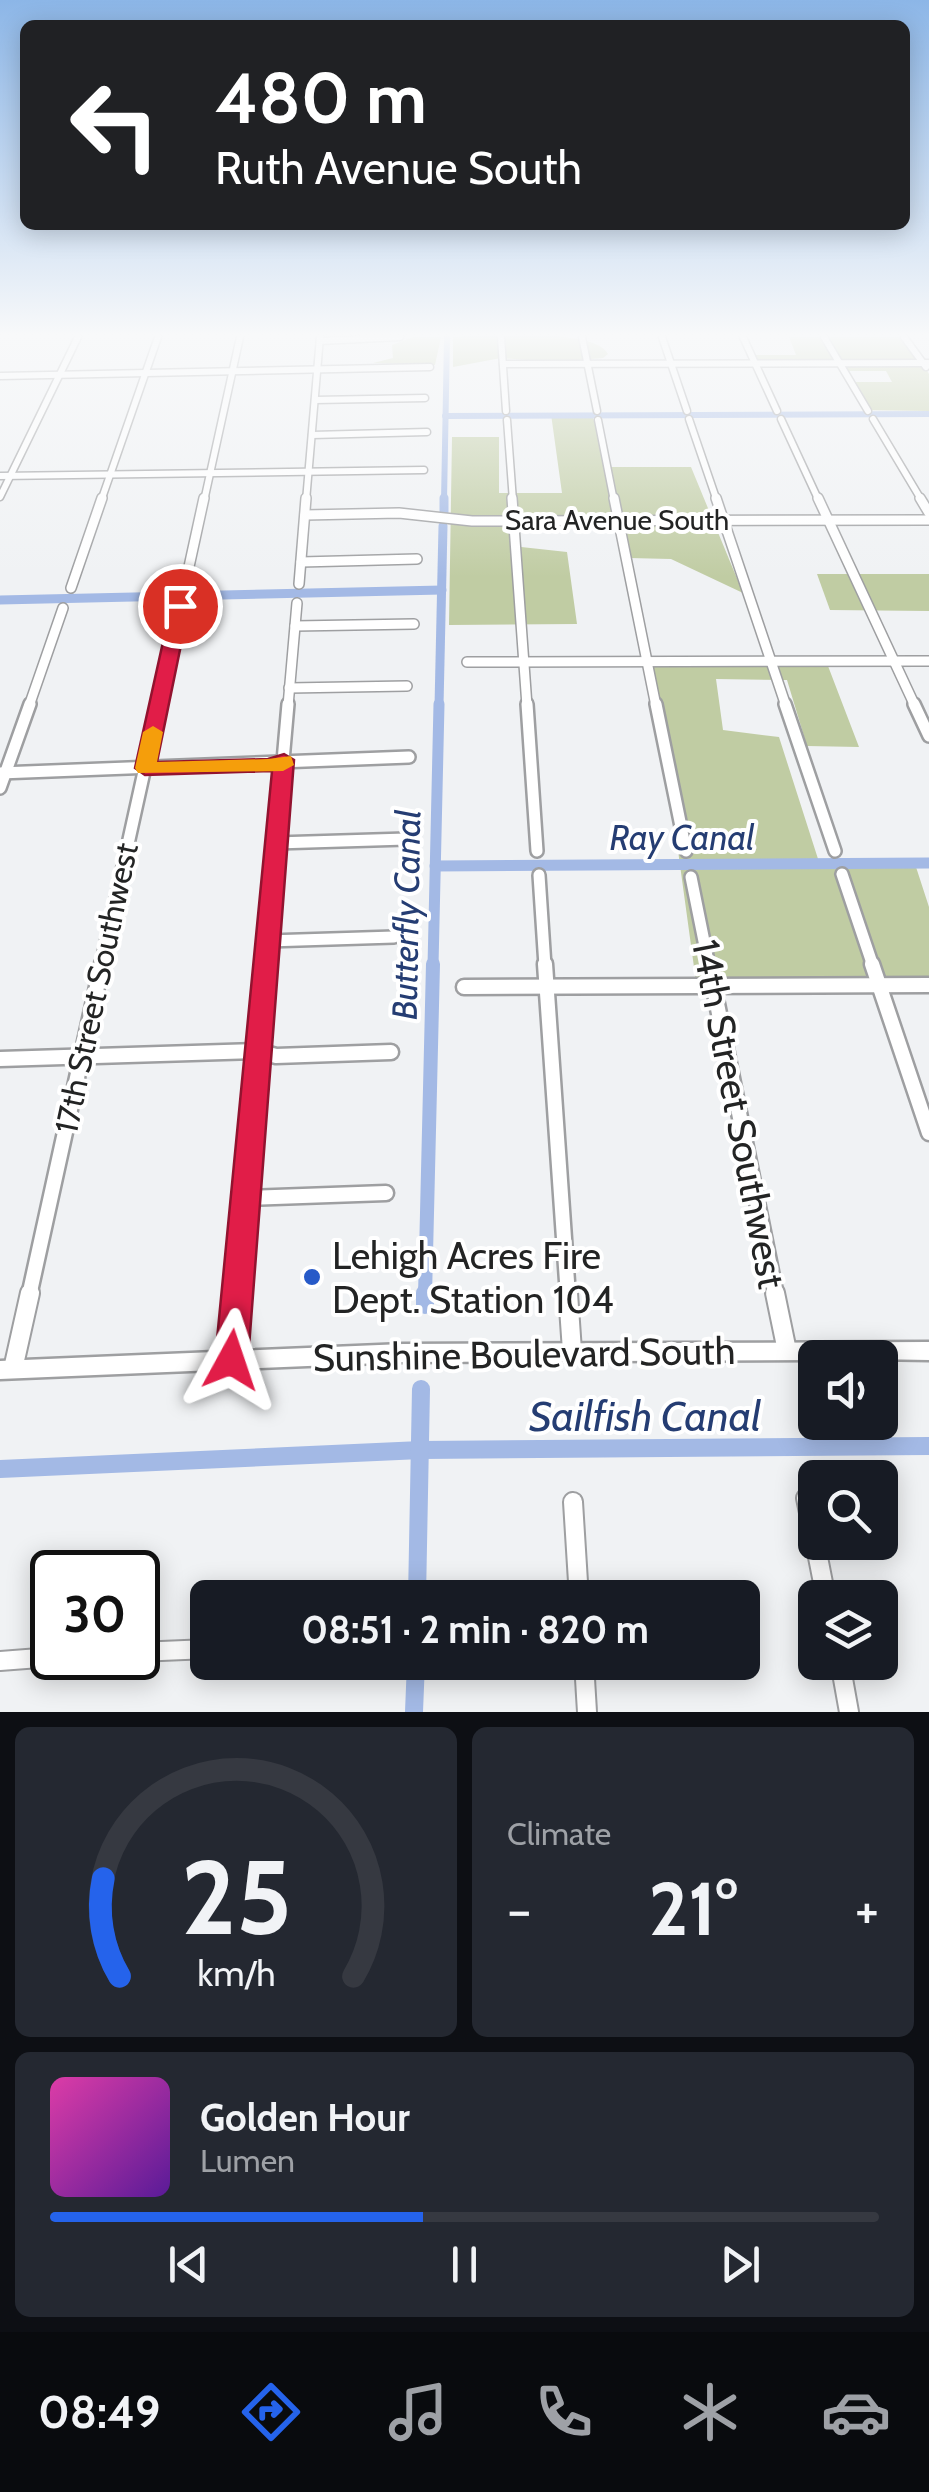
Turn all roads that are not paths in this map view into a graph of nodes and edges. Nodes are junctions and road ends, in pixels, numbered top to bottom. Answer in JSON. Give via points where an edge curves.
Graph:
{"nodes":[{"id":1,"x":39,"y":417,"type":"edge"},
{"id":2,"x":131,"y":417,"type":"edge"},
{"id":3,"x":222,"y":417,"type":"edge"},
{"id":4,"x":314,"y":417,"type":"edge"},
{"id":5,"x":506,"y":417,"type":"edge"},
{"id":6,"x":597,"y":417,"type":"edge"},
{"id":7,"x":689,"y":417,"type":"edge"},
{"id":8,"x":779,"y":417,"type":"edge"},
{"id":9,"x":871,"y":417,"type":"edge"},
{"id":10,"x":427,"y":432,"type":"dead end"},
{"id":11,"x":312,"y":435,"type":"junction"},
{"id":12,"x":424,"y":470,"type":"dead end"},
{"id":13,"x":210,"y":472,"type":"junction"},
{"id":14,"x":308,"y":472,"type":"junction"},
{"id":15,"x":110,"y":474,"type":"junction"},
{"id":16,"x":0,"y":476,"type":"edge"},
{"id":17,"x":10,"y":476,"type":"junction"},
{"id":18,"x":0,"y":498,"type":"edge"},
{"id":19,"x":305,"y":515,"type":"junction"},
{"id":20,"x":929,"y":516,"type":"edge"},
{"id":21,"x":514,"y":520,"type":"junction"},
{"id":22,"x":618,"y":520,"type":"junction"},
{"id":23,"x":723,"y":520,"type":"junction"},
{"id":24,"x":828,"y":520,"type":"junction"},
{"id":25,"x":417,"y":559,"type":"dead end"},
{"id":26,"x":300,"y":562,"type":"junction"},
{"id":27,"x":299,"y":584,"type":"dead end"},
{"id":28,"x":185,"y":585,"type":"dead end"},
{"id":29,"x":70,"y":588,"type":"dead end"},
{"id":30,"x":297,"y":603,"type":"dead end"},
{"id":31,"x":180,"y":606,"type":"dead end"},
{"id":32,"x":63,"y":608,"type":"dead end"},
{"id":33,"x":414,"y":624,"type":"dead end"},
{"id":34,"x":295,"y":626,"type":"junction"},
{"id":35,"x":771,"y":661,"type":"junction"},
{"id":36,"x":894,"y":661,"type":"junction"},
{"id":37,"x":929,"y":661,"type":"edge"},
{"id":38,"x":467,"y":662,"type":"dead end"},
{"id":39,"x":524,"y":662,"type":"junction"},
{"id":40,"x":647,"y":662,"type":"junction"},
{"id":41,"x":406,"y":686,"type":"dead end"},
{"id":42,"x":290,"y":688,"type":"junction"},
{"id":43,"x":929,"y":736,"type":"edge"},
{"id":44,"x":409,"y":757,"type":"dead end"},
{"id":45,"x":284,"y":760,"type":"junction"},
{"id":46,"x":145,"y":768,"type":"junction"},
{"id":47,"x":3,"y":773,"type":"edge"},
{"id":48,"x":0,"y":788,"type":"edge"},
{"id":49,"x":406,"y":839,"type":"dead end"},
{"id":50,"x":276,"y":843,"type":"junction"},
{"id":51,"x":537,"y":851,"type":"dead end"},
{"id":52,"x":686,"y":851,"type":"dead end"},
{"id":53,"x":835,"y":851,"type":"dead end"},
{"id":54,"x":842,"y":874,"type":"dead end"},
{"id":55,"x":539,"y":875,"type":"dead end"},
{"id":56,"x":691,"y":877,"type":"dead end"},
{"id":57,"x":394,"y":936,"type":"dead end"},
{"id":58,"x":268,"y":940,"type":"junction"},
{"id":59,"x":713,"y":985,"type":"junction"},
{"id":60,"x":880,"y":985,"type":"junction"},
{"id":61,"x":929,"y":985,"type":"edge"},
{"id":62,"x":464,"y":986,"type":"dead end"},
{"id":63,"x":546,"y":986,"type":"junction"},
{"id":64,"x":258,"y":1050,"type":"junction"},
{"id":65,"x":391,"y":1052,"type":"dead end"},
{"id":66,"x":81,"y":1056,"type":"junction"},
{"id":67,"x":0,"y":1059,"type":"edge"},
{"id":68,"x":929,"y":1134,"type":"edge"},
{"id":69,"x":386,"y":1193,"type":"dead end"},
{"id":70,"x":246,"y":1198,"type":"junction"},
{"id":71,"x":572,"y":1351,"type":"junction"},
{"id":72,"x":787,"y":1351,"type":"junction"},
{"id":73,"x":929,"y":1351,"type":"edge"},
{"id":74,"x":231,"y":1360,"type":"junction"},
{"id":75,"x":6,"y":1370,"type":"edge"},
{"id":76,"x":573,"y":1502,"type":"dead end"},
{"id":77,"x":578,"y":1580,"type":"edge"},
{"id":78,"x":190,"y":1650,"type":"edge"},
{"id":79,"x":160,"y":1651,"type":"edge"},
{"id":80,"x":30,"y":1659,"type":"edge"},
{"id":81,"x":0,"y":1660,"type":"edge"},
{"id":82,"x":585,"y":1680,"type":"edge"},
{"id":83,"x":843,"y":1680,"type":"edge"},
{"id":84,"x":587,"y":1712,"type":"edge"},
{"id":85,"x":849,"y":1712,"type":"edge"}],
"edges":[{"from":1,"to":17,"type":"street"},
{"from":2,"to":15,"type":"street"},
{"from":3,"to":13,"type":"street"},
{"from":4,"to":11,"type":"street"},
{"from":5,"to":21,"type":"street"},
{"from":6,"to":22,"type":"street"},
{"from":7,"to":23,"type":"street"},
{"from":8,"to":24,"type":"street"},
{"from":9,"to":20,"type":"street"},
{"from":10,"to":11,"type":"street"},
{"from":11,"to":14,"type":"street"},
{"from":12,"to":14,"type":"street"},
{"from":13,"to":14,"type":"street"},
{"from":13,"to":15,"type":"street"},
{"from":13,"to":28,"type":"street"},
{"from":14,"to":19,"type":"street"},
{"from":15,"to":17,"type":"street"},
{"from":15,"to":29,"type":"street"},
{"from":16,"to":17,"type":"street"},
{"from":17,"to":18,"type":"street"},
{"from":19,"to":21,"type":"street","name":"Sara Avenue South"},
{"from":19,"to":26,"type":"street"},
{"from":20,"to":24,"type":"street","name":"Sara Avenue South"},
{"from":21,"to":22,"type":"street","name":"Sara Avenue South"},
{"from":21,"to":39,"type":"street"},
{"from":22,"to":23,"type":"street","name":"Sara Avenue South"},
{"from":22,"to":40,"type":"street"},
{"from":23,"to":24,"type":"street","name":"Sara Avenue South"},
{"from":23,"to":35,"type":"street"},
{"from":24,"to":36,"type":"street"},
{"from":25,"to":26,"type":"street"},
{"from":26,"to":27,"type":"street"},
{"from":30,"to":34,"type":"street"},
{"from":31,"to":46,"type":"street","name":"17th Street Southwest"},
{"from":32,"to":47,"type":"street"},
{"from":33,"to":34,"type":"street"},
{"from":34,"to":42,"type":"street"},
{"from":35,"to":36,"type":"street"},
{"from":35,"to":40,"type":"street"},
{"from":35,"to":53,"type":"street"},
{"from":36,"to":37,"type":"street"},
{"from":36,"to":43,"type":"street"},
{"from":38,"to":39,"type":"street"},
{"from":39,"to":40,"type":"street"},
{"from":39,"to":51,"type":"street"},
{"from":40,"to":52,"type":"street"},
{"from":41,"to":42,"type":"street"},
{"from":42,"to":45,"type":"street"},
{"from":44,"to":45,"type":"street"},
{"from":45,"to":46,"type":"street"},
{"from":45,"to":50,"type":"street"},
{"from":46,"to":47,"type":"street"},
{"from":46,"to":66,"type":"street","name":"17th Street Southwest"},
{"from":47,"to":48,"type":"street"},
{"from":49,"to":50,"type":"street"},
{"from":50,"to":58,"type":"street"},
{"from":54,"to":60,"type":"street"},
{"from":55,"to":63,"type":"street"},
{"from":56,"to":59,"type":"street","name":"14th Street Southwest"},
{"from":57,"to":58,"type":"street"},
{"from":58,"to":64,"type":"street"},
{"from":59,"to":60,"type":"street"},
{"from":59,"to":63,"type":"street"},
{"from":59,"to":72,"type":"street","name":"14th Street Southwest"},
{"from":60,"to":61,"type":"street"},
{"from":60,"to":68,"type":"street"},
{"from":62,"to":63,"type":"street"},
{"from":63,"to":71,"type":"street"},
{"from":64,"to":65,"type":"street","via":[[276,1056]]},
{"from":64,"to":66,"type":"street"},
{"from":64,"to":70,"type":"street"},
{"from":66,"to":67,"type":"street"},
{"from":66,"to":75,"type":"street","name":"17th Street Southwest"},
{"from":69,"to":70,"type":"street"},
{"from":70,"to":74,"type":"street"},
{"from":71,"to":72,"type":"street","name":"Sunshine Boulevard South"},
{"from":71,"to":74,"type":"street","name":"Sunshine Boulevard South"},
{"from":72,"to":73,"type":"street","name":"Sunshine Boulevard South"},
{"from":74,"to":75,"type":"street","name":"Sunshine Boulevard South"},
{"from":76,"to":77,"type":"street"},
{"from":78,"to":79,"type":"street"},
{"from":80,"to":81,"type":"street"},
{"from":82,"to":84,"type":"street"},
{"from":83,"to":85,"type":"street"}]}
